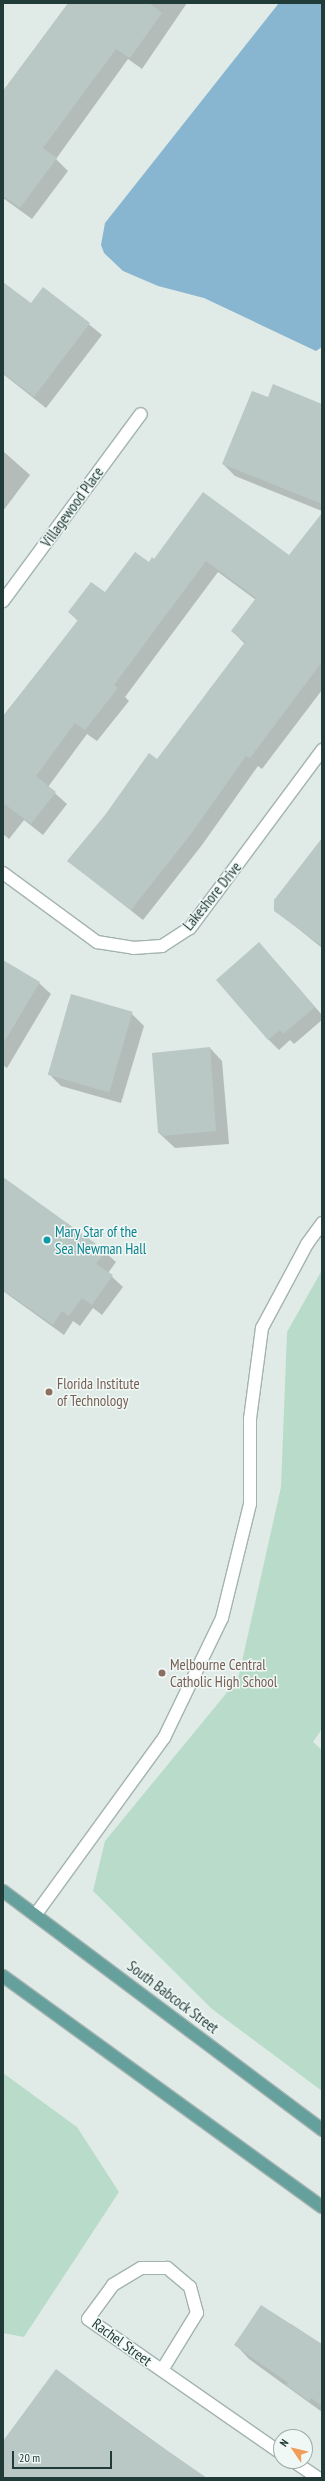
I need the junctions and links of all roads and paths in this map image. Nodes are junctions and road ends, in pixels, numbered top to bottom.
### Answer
1 (141, 414) dead end
2 (3, 601) edge
3 (322, 750) edge
4 (3, 873) edge
5 (322, 1222) edge
6 (3, 1891) edge
7 (36, 1914) junction
8 (3, 1976) edge
9 (322, 2130) edge
10 (322, 2207) edge
11 (162, 2370) junction
12 (273, 2447) edge
13 (305, 2469) edge
14 (318, 2478) edge

1 - 2 street, Villagewood Place
3 - 4 street, Lakeshore Drive
5 - 7 street
6 - 7 main road, South Babcock Street
7 - 9 main road, South Babcock Street
8 - 10 main road
11 - 11 street, Rachel Street
11 - 12 street, Rachel Street
13 - 14 street

